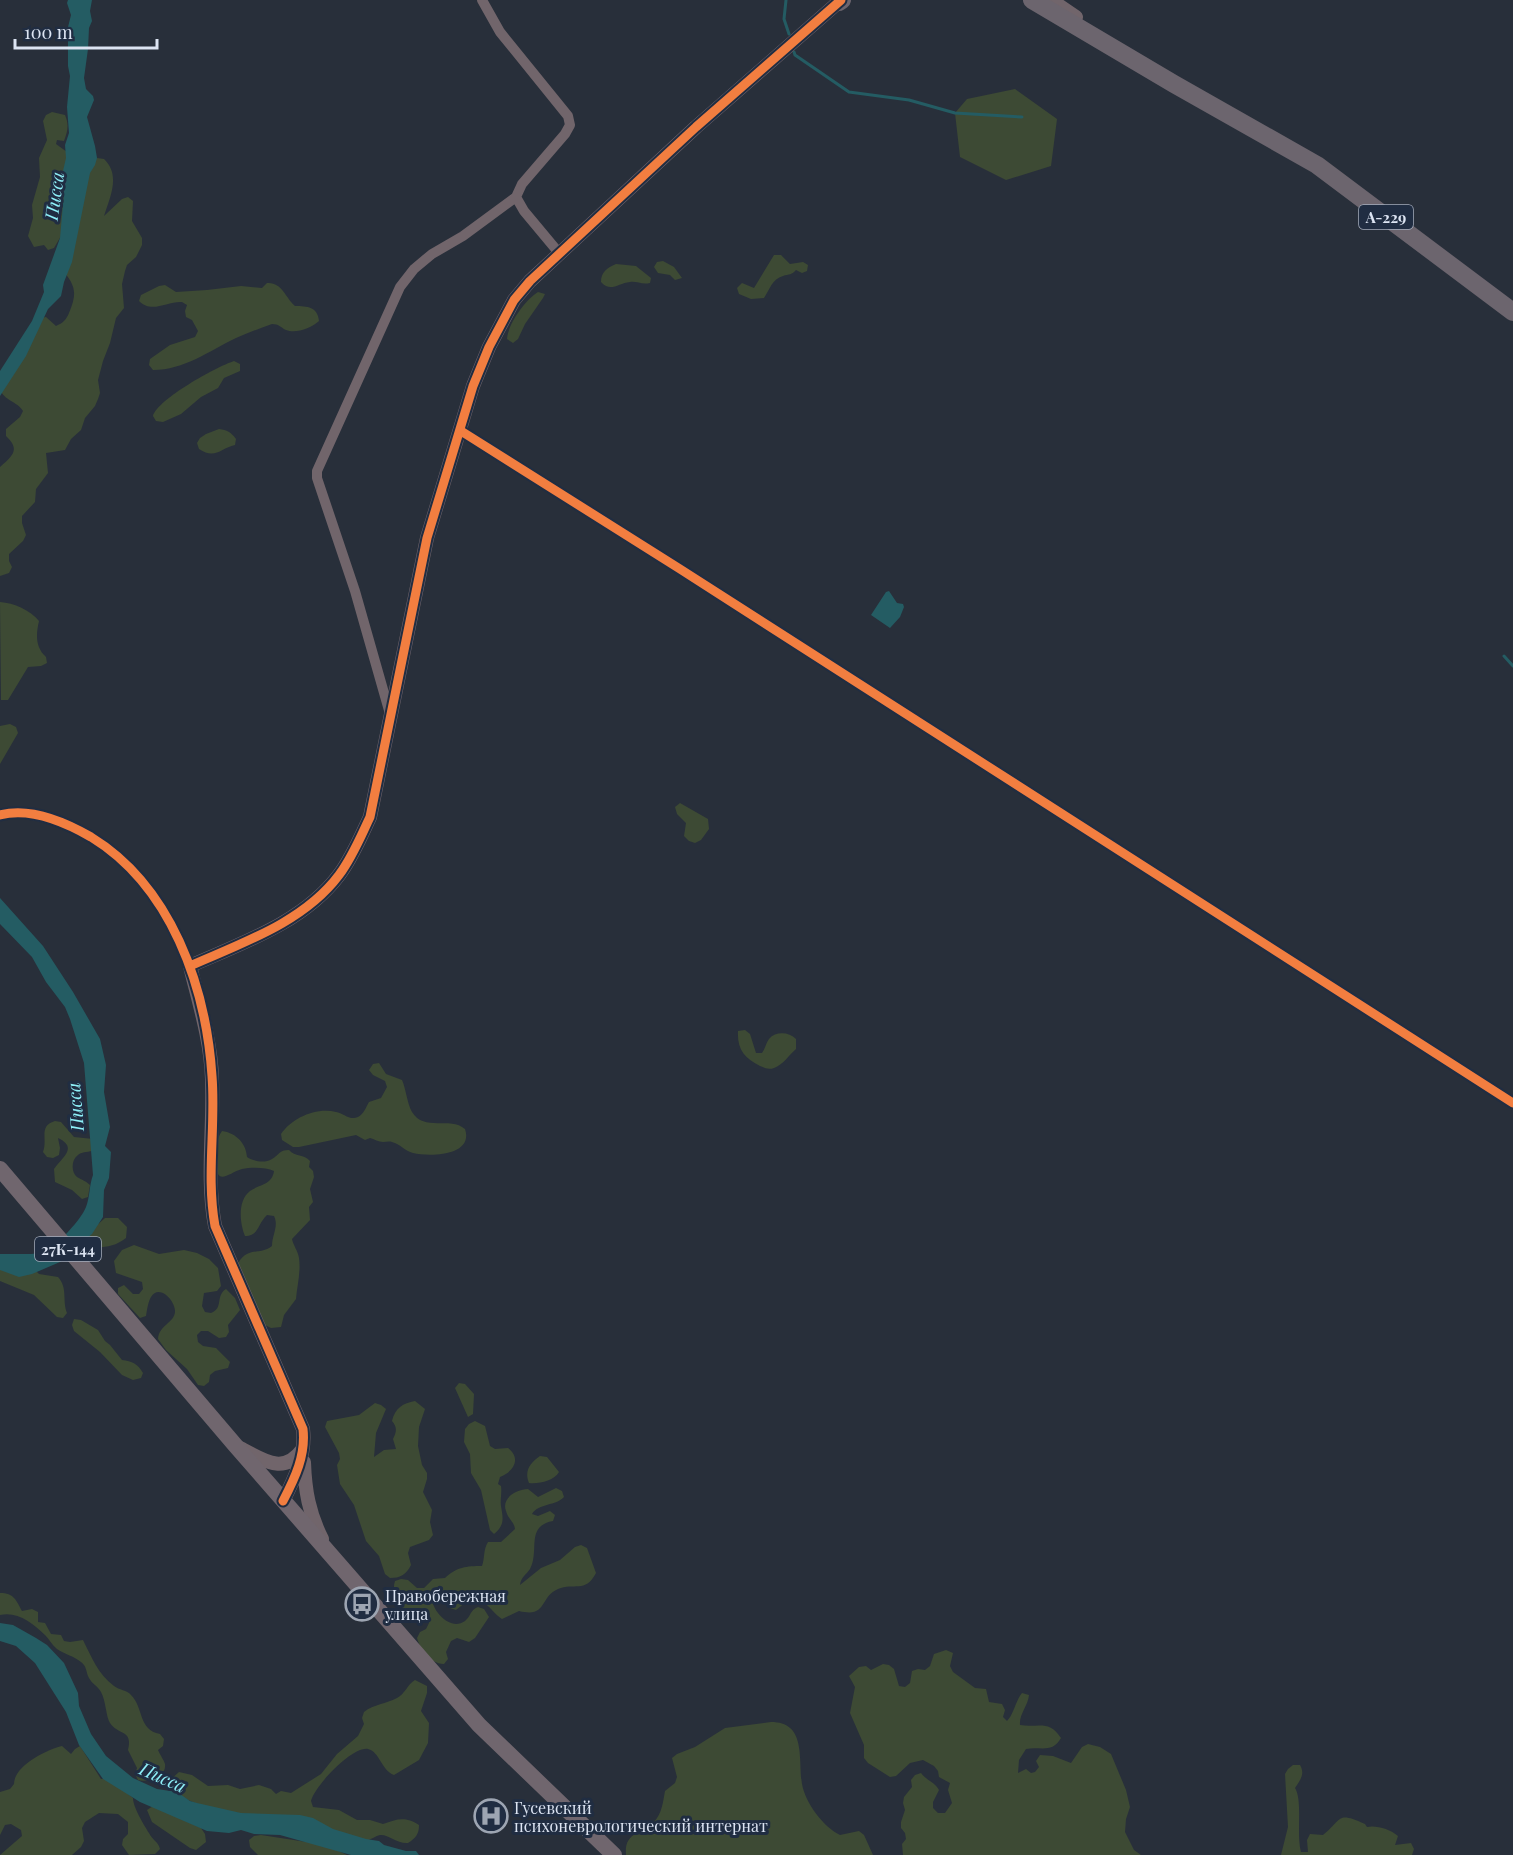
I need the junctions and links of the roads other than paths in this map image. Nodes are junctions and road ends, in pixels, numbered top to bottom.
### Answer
1 (482, 0) edge
2 (1020, 0) edge
3 (1032, 0) edge
4 (1049, 0) edge
5 (841, 1) edge
6 (1099, 36) junction
7 (516, 197) junction
8 (559, 253) junction
9 (1513, 312) edge
10 (461, 431) junction
11 (390, 714) junction
12 (0, 816) edge
13 (190, 966) junction
14 (1513, 1103) edge
15 (0, 1168) edge
16 (235, 1445) junction
17 (303, 1448) junction
18 (284, 1501) junction
19 (331, 1556) junction
20 (614, 1855) edge

1 - 7 street
2 - 6 highway
3 - 6 highway, А-229
4 - 6 highway, А-229
5 - 8 street
6 - 9 highway, А-229
7 - 8 street
7 - 11 street
8 - 10 street
10 - 11 street
10 - 14 street
11 - 13 street
12 - 13 street
13 - 17 street
15 - 16 main road, 27К-144
16 - 17 street
16 - 18 main road, 27К-144
17 - 18 street
17 - 19 street
18 - 19 main road, 27К-144
19 - 20 main road, 27К-144

